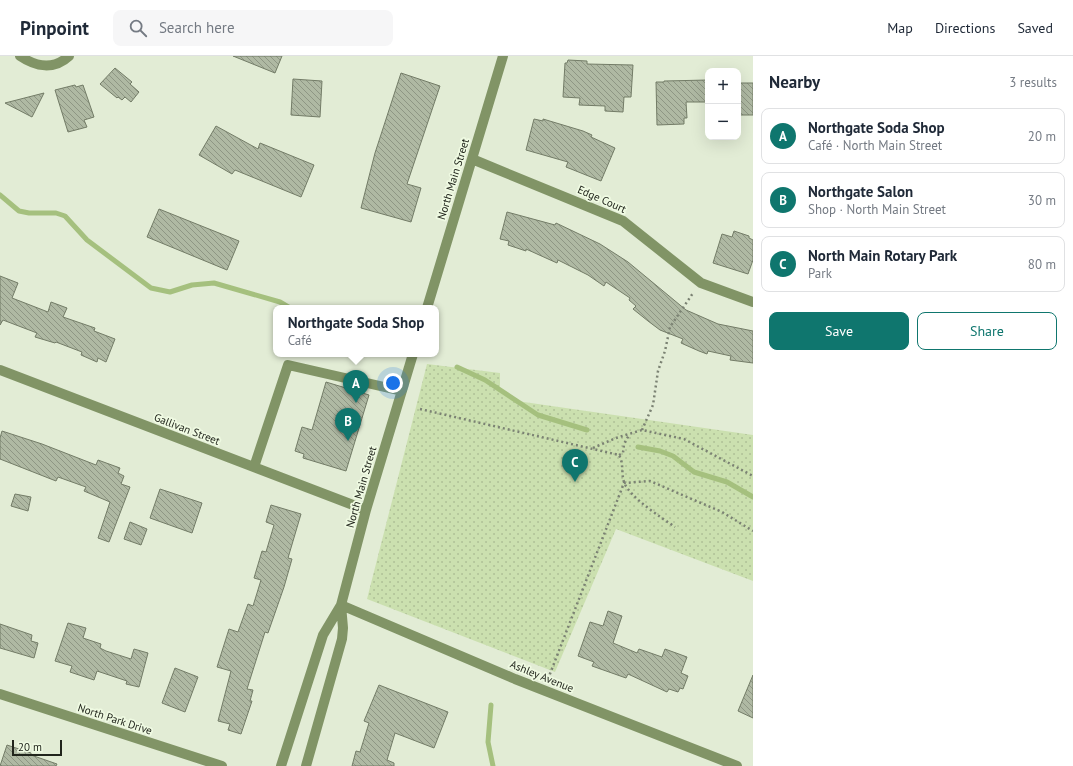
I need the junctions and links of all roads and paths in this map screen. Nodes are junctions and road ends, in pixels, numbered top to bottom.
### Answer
1 (20, 56) edge
2 (69, 56) edge
3 (503, 56) edge
4 (472, 159) junction
5 (700, 283) junction
6 (753, 302) edge
7 (428, 305) edge
8 (412, 357) edge
9 (0, 370) edge
10 (402, 391) junction
11 (420, 409) dead end
12 (642, 430) junction
13 (629, 435) junction
14 (593, 448) junction
15 (619, 455) junction
16 (254, 467) junction
17 (753, 476) edge
18 (624, 483) junction
19 (366, 510) junction
20 (675, 527) dead end
21 (753, 531) edge
22 (341, 605) junction
23 (544, 690) junction
24 (0, 694) edge
25 (222, 766) edge
26 (282, 766) edge
27 (306, 766) edge
28 (737, 766) edge

1 - 2 street
3 - 4 street, North Main Street
4 - 5 street, Edge Court
4 - 7 street, North Main Street
5 - 6 street, Edge Court
5 - 12 path
8 - 10 street, North Main Street
9 - 16 street, Gallivan Street
10 - 16 street
10 - 19 street, North Main Street
11 - 14 path
12 - 13 path
12 - 17 path
13 - 14 path
13 - 15 path
14 - 15 path
15 - 18 path
16 - 19 street, Gallivan Street
18 - 20 path
18 - 21 path
18 - 23 path
19 - 22 street, North Main Street
22 - 23 street, Ashley Avenue
22 - 26 street, North Main Street
22 - 27 street, North Main Street
23 - 28 street, Ashley Avenue
24 - 25 street, North Park Drive

